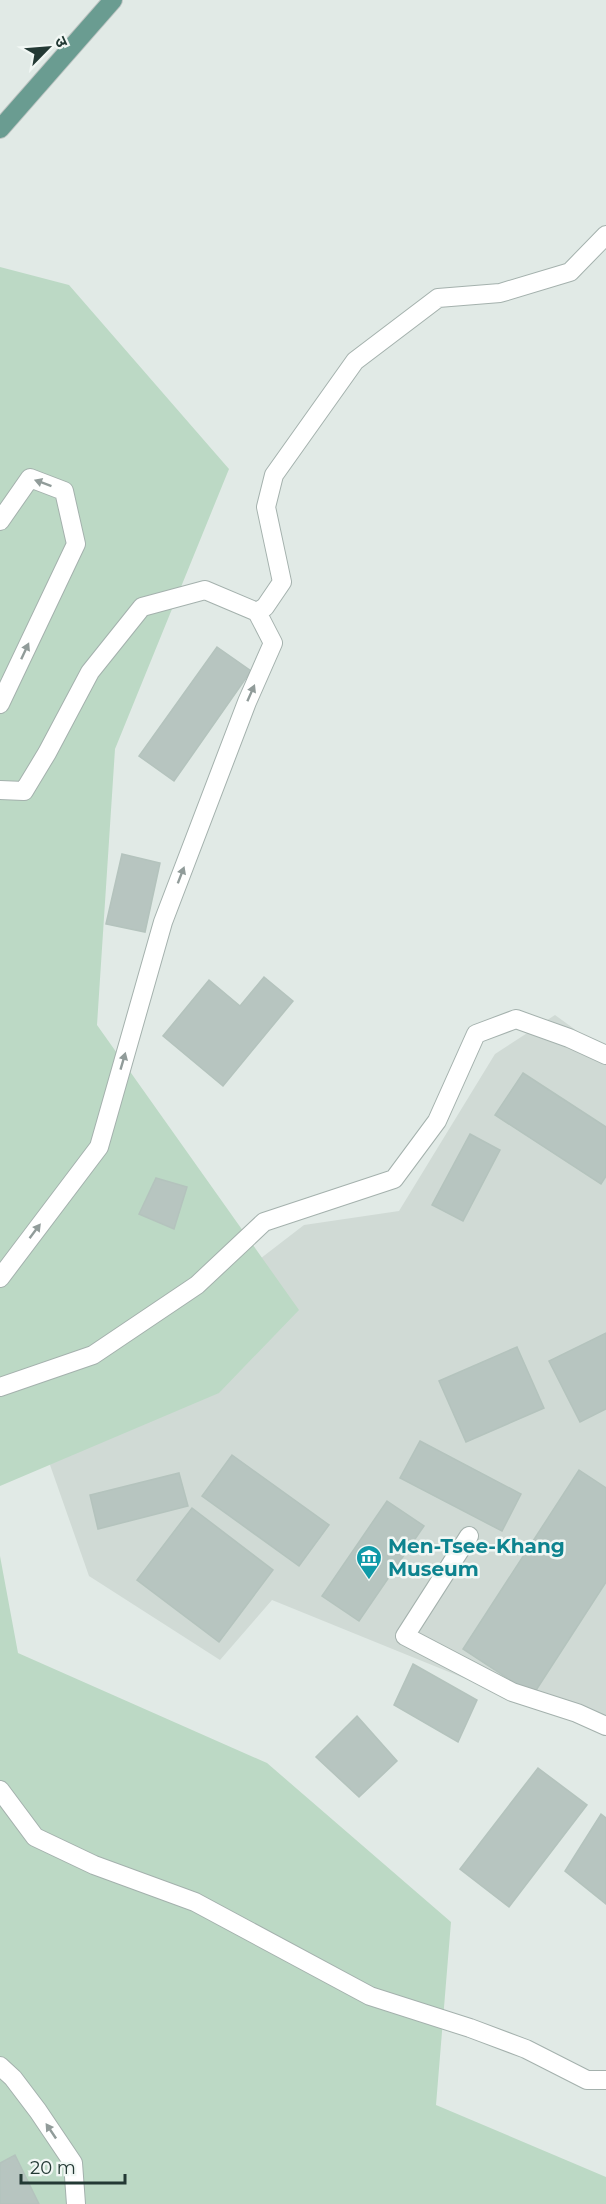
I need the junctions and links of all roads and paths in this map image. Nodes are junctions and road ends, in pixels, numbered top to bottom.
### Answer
1 (113, 0) edge
2 (0, 129) edge
3 (606, 235) edge
4 (0, 521) edge
5 (257, 612) junction
6 (0, 704) edge
7 (0, 790) edge
8 (606, 1056) edge
9 (0, 1278) edge
10 (0, 1387) edge
11 (469, 1536) dead end
12 (606, 1726) edge
13 (0, 1790) edge
14 (0, 2066) edge
15 (606, 2080) edge
16 (76, 2204) edge

1 - 2 main road
3 - 5 street
6 -> 4 street
5 - 7 street
9 -> 5 street
8 - 10 street
11 - 12 street
13 - 15 street
16 -> 14 street

